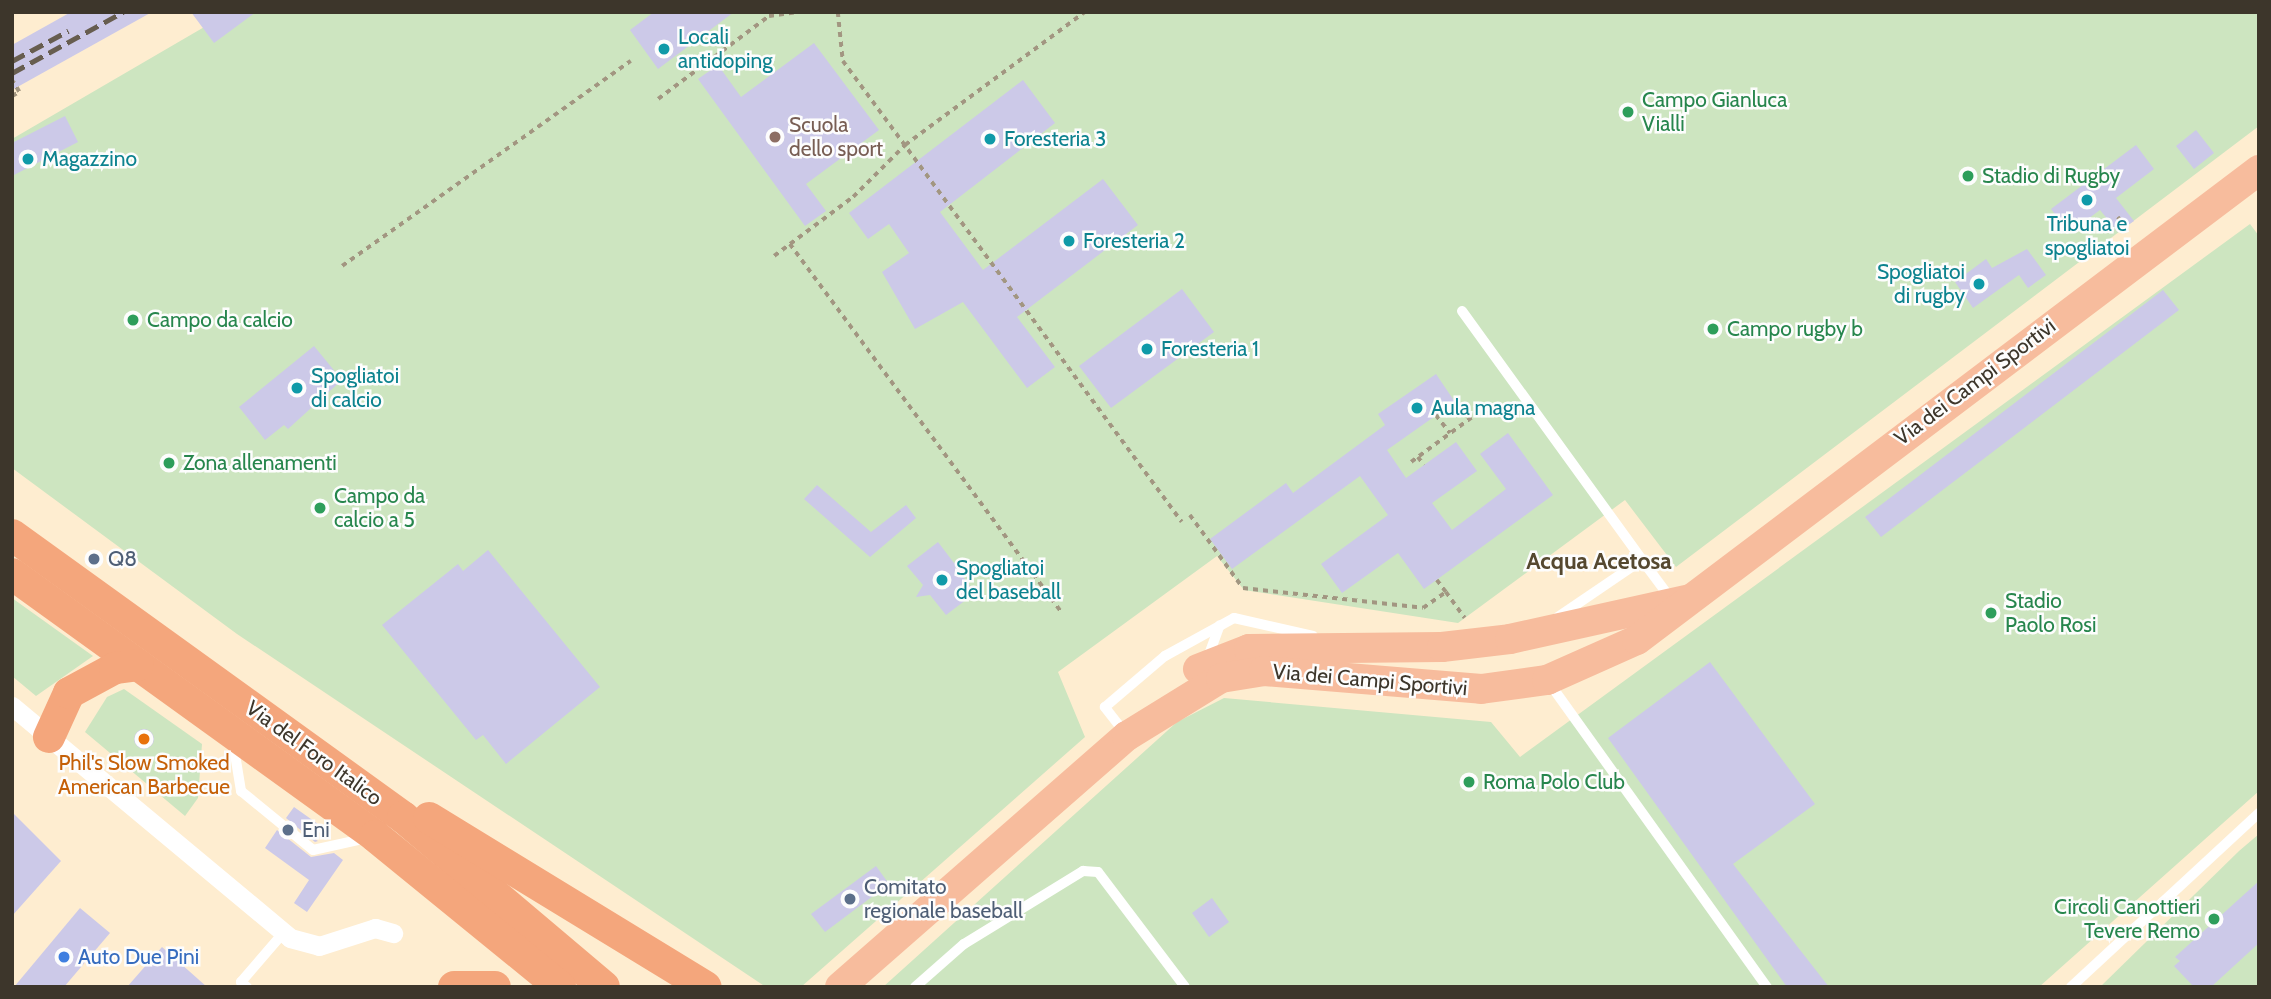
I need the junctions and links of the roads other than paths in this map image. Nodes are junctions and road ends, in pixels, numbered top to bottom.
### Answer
1 (2259, 170) edge
2 (1462, 311) dead end
3 (12, 535) edge
4 (1642, 560) junction
5 (12, 574) edge
6 (1680, 599) junction
7 (1220, 625) junction
8 (1532, 635) junction
9 (1361, 649) junction
10 (1203, 651) junction
11 (138, 665) junction
12 (1548, 680) junction
13 (1518, 685) junction
14 (1195, 693) junction
15 (12, 706) edge
16 (231, 731) junction
17 (1127, 736) junction
18 (49, 737) junction
19 (334, 766) junction
20 (2259, 813) edge
21 (375, 836) junction
22 (284, 932) junction
23 (393, 933) dead end
24 (242, 985) edge
25 (454, 987) edge
26 (495, 987) edge
27 (560, 987) edge
28 (604, 987) edge
29 (706, 987) edge
30 (840, 987) edge
31 (915, 987) edge
32 (1185, 987) edge
33 (1767, 987) edge
34 (2071, 987) edge

1 - 6 main road, Via dei Campi Sportivi
2 - 4 lane
3 - 19 highway, Via del Foro Italico
4 - 6 lane
4 - 8 lane
5 - 11 highway, Via del Foro Italico
6 - 8 main road, Via dei Campi Sportivi
6 - 12 main road, Via dei Campi Sportivi
7 - 9 lane
7 - 10 lane
7 - 10 lane
8 - 9 main road, Via dei Campi Sportivi
8 - 13 main road
9 - 10 main road, Via dei Campi Sportivi
10 - 14 lane
10 - 17 main road, Via dei Campi Sportivi
11 - 16 highway, Via del Foro Italico
11 - 18 highway
12 - 13 main road, Via dei Campi Sportivi
12 - 33 lane
13 - 14 main road, Via dei Campi Sportivi
14 - 17 main road, Via dei Campi Sportivi
15 - 18 street
16 - 21 highway, Via del Foro Italico
16 - 21 lane
17 - 30 main road, Via dei Campi Sportivi
18 - 22 street
19 - 28 highway, Via del Foro Italico
19 - 29 highway
20 - 34 lane
21 - 27 highway, Via del Foro Italico
22 - 23 street
22 - 24 lane
25 - 26 highway
31 - 32 lane

